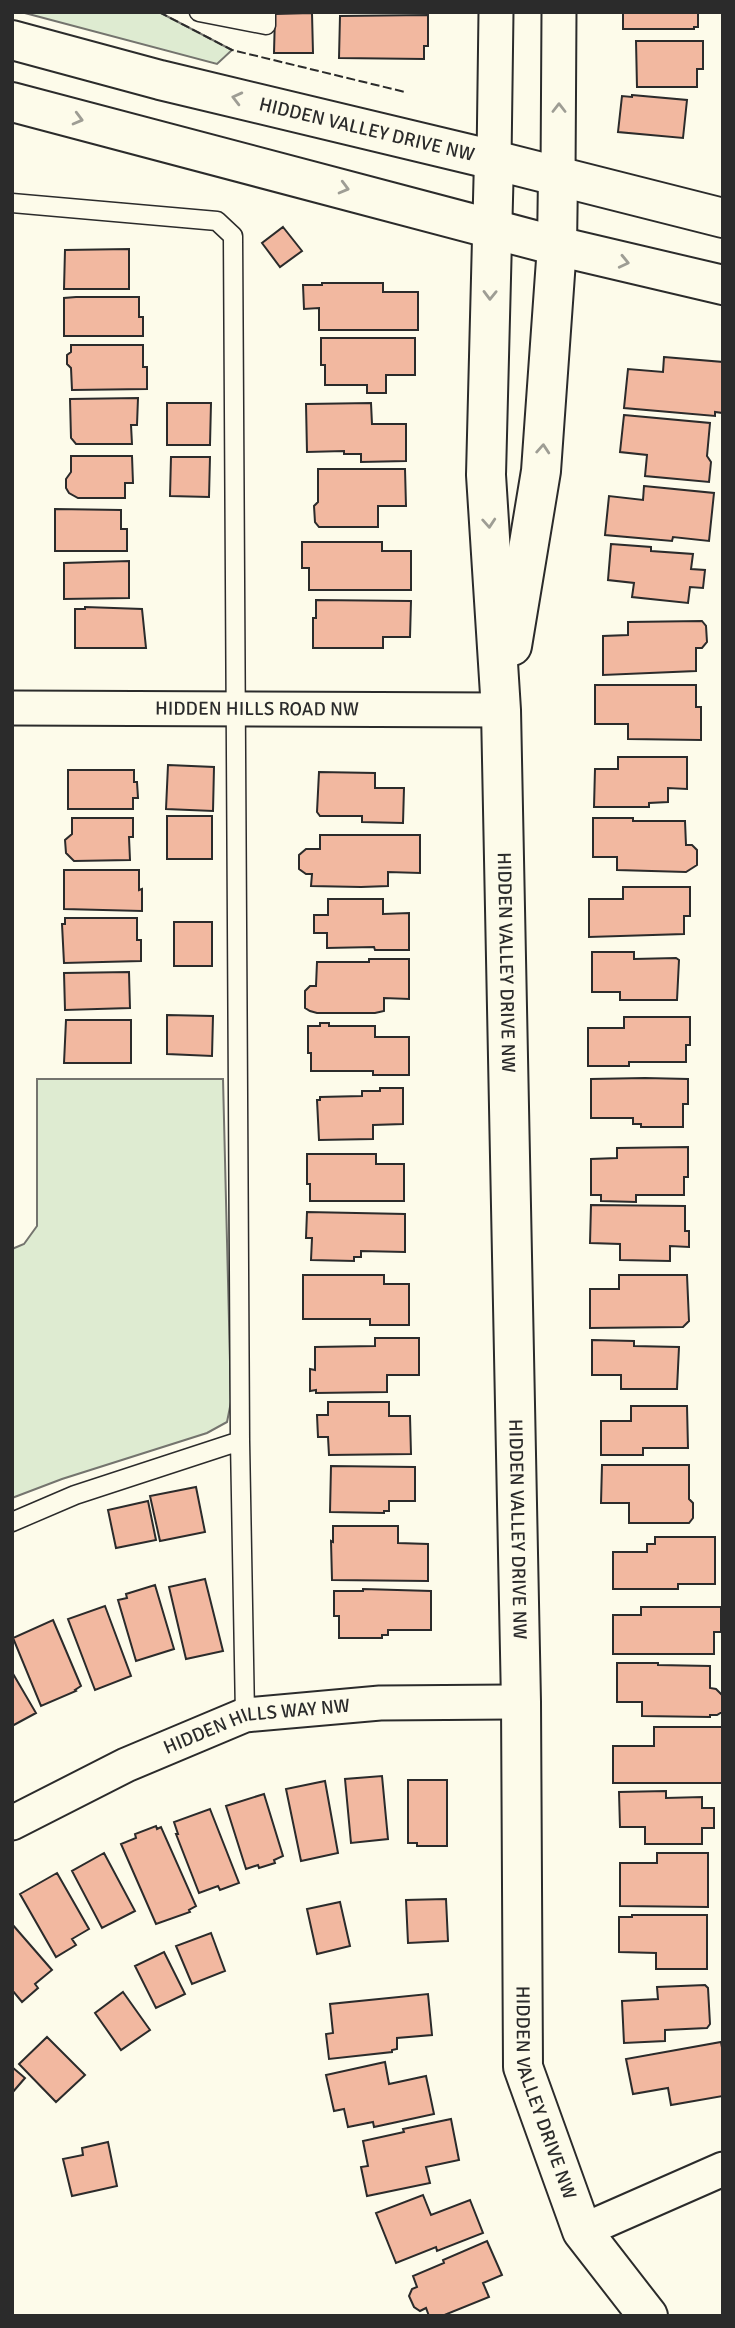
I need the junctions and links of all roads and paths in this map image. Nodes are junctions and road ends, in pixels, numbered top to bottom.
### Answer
1 (199, 12) edge
2 (266, 12) edge
3 (496, 12) edge
4 (559, 12) edge
5 (12, 40) edge
6 (12, 102) edge
7 (494, 160) junction
8 (558, 177) junction
9 (12, 203) edge
10 (723, 218) edge
11 (491, 227) junction
12 (557, 246) junction
13 (723, 285) edge
14 (12, 708) edge
15 (235, 709) junction
16 (501, 710) junction
17 (240, 1441) junction
18 (12, 1522) edge
19 (521, 1702) junction
20 (245, 1715) junction
21 (12, 1823) edge
22 (723, 2169) edge
23 (582, 2231) junction
24 (648, 2316) edge

1 - 2 lane
3 - 7 street
8 -> 4 street
7 -> 5 street, HIDDEN VALLEY DRIVE NW
6 -> 11 street
7 - 8 street, HIDDEN VALLEY DRIVE NW
7 - 11 street, HIDDEN VALLEY DRIVE NW
8 - 10 street, HIDDEN VALLEY DRIVE NW
8 - 12 street, HIDDEN VALLEY DRIVE NW
9 - 15 lane
11 - 12 street
11 -> 16 street, HIDDEN VALLEY DRIVE NW
12 -> 13 street
16 -> 12 street, HIDDEN VALLEY DRIVE NW
14 - 15 street, HIDDEN HILLS ROAD NW
15 - 16 street, HIDDEN HILLS ROAD NW
15 - 17 lane
16 - 19 street, HIDDEN VALLEY DRIVE NW
17 - 18 lane
17 - 20 lane
19 - 20 street, HIDDEN HILLS WAY NW
19 - 23 street, HIDDEN VALLEY DRIVE NW
20 - 21 street, HIDDEN HILLS WAY NW
22 - 23 street
23 - 24 street, HIDDEN VALLEY DRIVE NW

